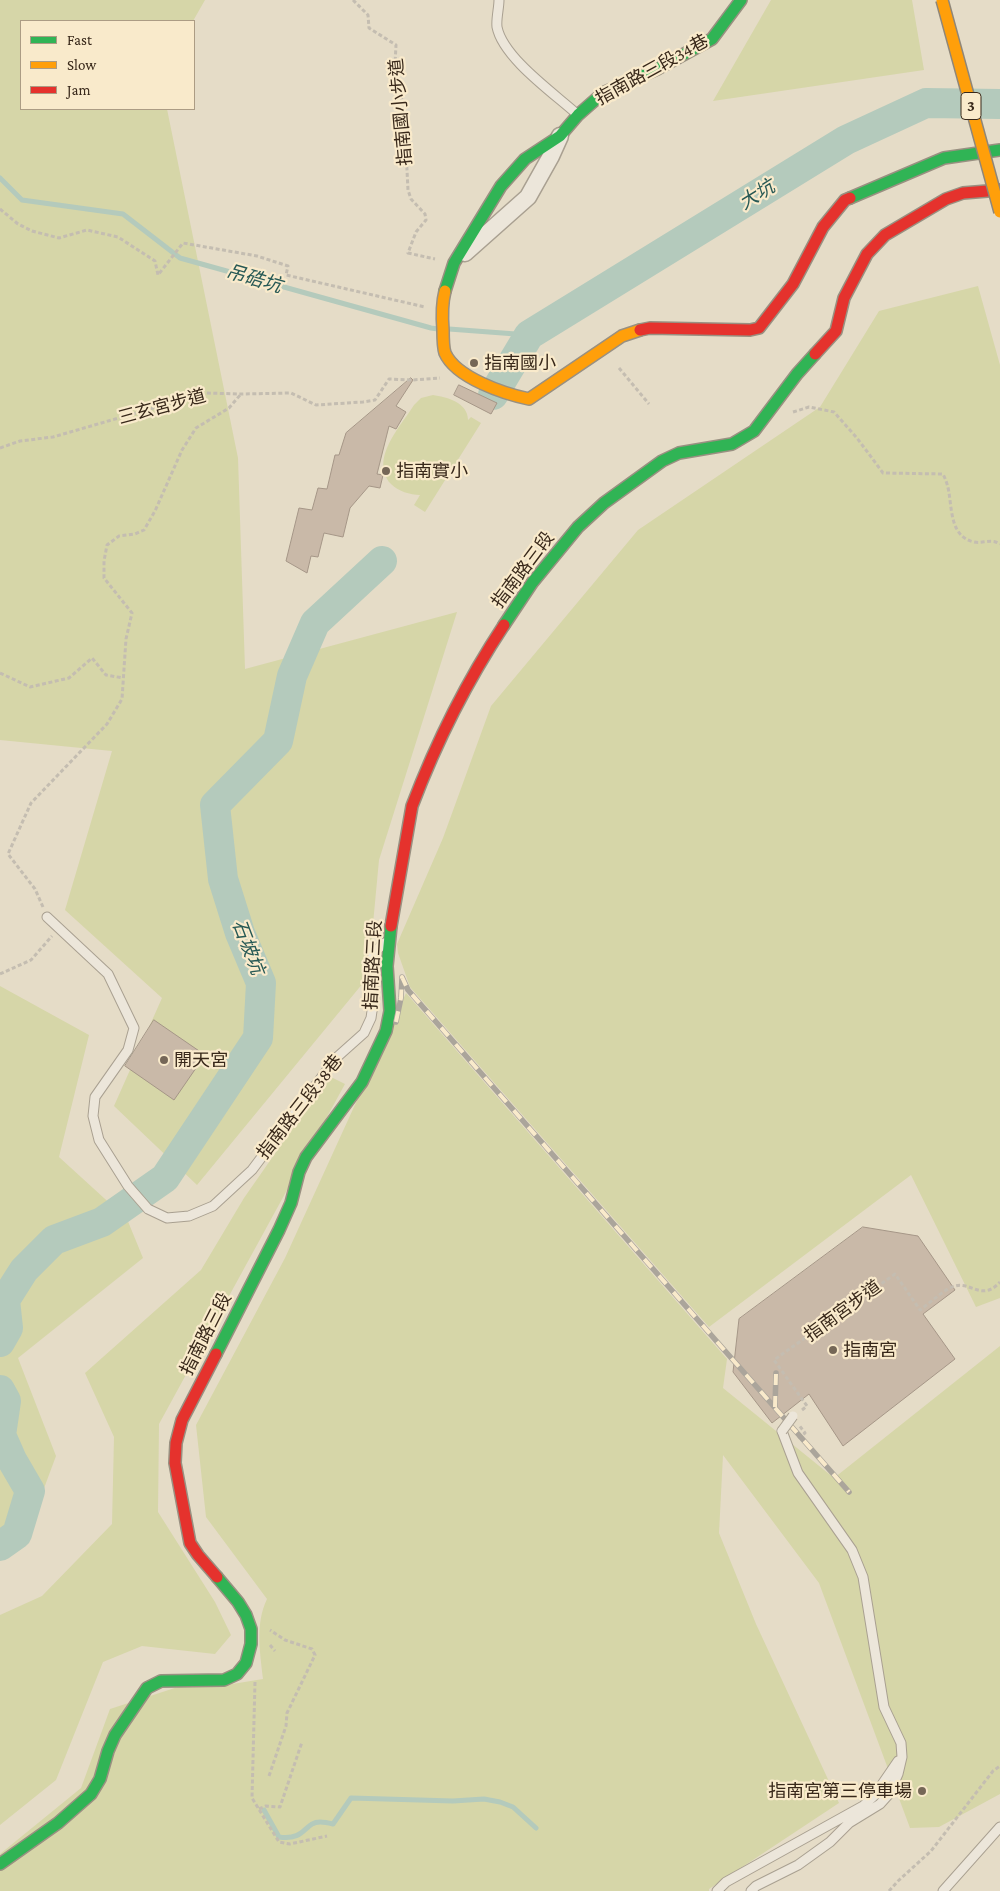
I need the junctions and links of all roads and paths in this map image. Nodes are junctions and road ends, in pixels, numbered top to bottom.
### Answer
1 (353, 0) edge
2 (499, 0) edge
3 (741, 0) edge
4 (942, 0) edge
5 (578, 115) junction
6 (560, 136) junction
7 (1000, 150) edge
8 (1000, 190) edge
9 (0, 209) edge
10 (1000, 212) edge
11 (419, 256) dead end
12 (454, 263) junction
13 (443, 317) junction
14 (619, 368) dead end
15 (461, 371) junction
16 (241, 394) junction
17 (649, 404) dead end
18 (788, 414) dead end
19 (0, 448) edge
20 (1000, 544) edge
21 (0, 673) edge
22 (123, 678) junction
23 (47, 918) joint
24 (59, 928) junction
25 (389, 938) junction
26 (0, 974) edge
27 (1000, 1282) edge
28 (793, 1416) junction
29 (788, 1446) junction
30 (250, 1630) junction
31 (249, 1657) junction
32 (302, 1742) dead end
33 (902, 1757) junction
34 (1000, 1766) edge
35 (269, 1776) dead end
36 (259, 1809) junction
37 (1000, 1827) edge
38 (327, 1836) dead end
39 (0, 1864) edge
40 (718, 1891) edge
41 (751, 1891) edge
42 (889, 1891) edge
43 (943, 1891) edge

1 - 11 path, 指南國小步道
2 - 5 lane
3 - 5 main road, 指南路三段34巷
4 - 10 main road, 3, bridge
5 - 6 main road, 指南路三段34巷
6 - 12 street, 指南路三段34巷
6 - 12 main road, 指南路三段34巷
7 - 15 main road
8 - 25 main road, 指南路三段
9 - 13 path
12 - 13 main road, 指南路三段34巷
13 - 15 main road, 指南路三段34巷
14 - 17 path
15 - 16 path, 三玄宮步道
16 - 19 path, 三玄宮步道
16 - 22 path
18 - 20 path
21 - 22 path
22 - 23 path
23 - 24 lane
24 - 25 lane, 指南路三段38巷
24 - 26 path
25 - 30 main road, 指南路三段
27 - 28 path, 指南宮步道
28 - 29 lane, bridge
28 - 29 path
29 - 33 lane
30 - 31 main road, 指南路三段
30 - 35 path
31 - 36 path
31 - 39 main road
32 - 36 path
33 - 40 lane
33 - 41 lane
34 - 42 path
36 - 38 path
37 - 43 lane

